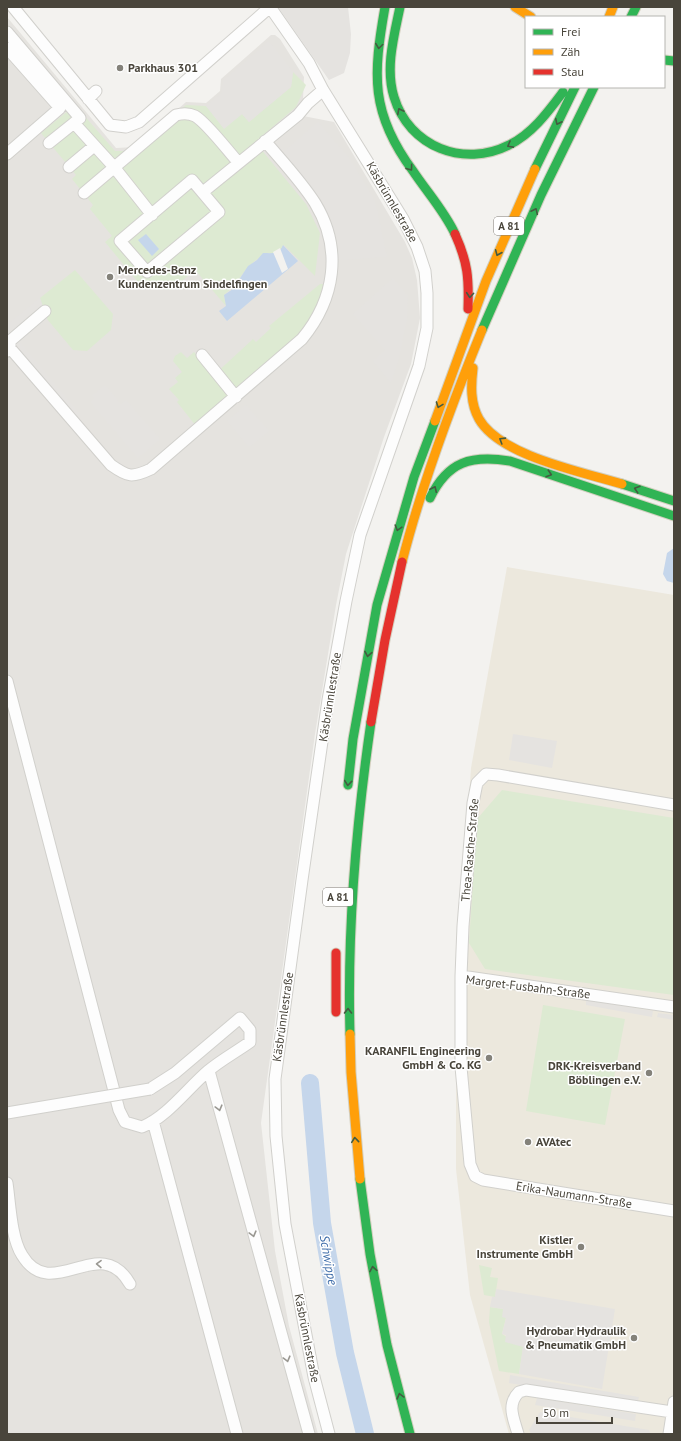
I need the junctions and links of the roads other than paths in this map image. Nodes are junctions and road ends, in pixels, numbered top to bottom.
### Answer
1 (14, 7) edge
2 (270, 7) edge
3 (385, 7) edge
4 (400, 7) edge
5 (515, 7) edge
6 (636, 7) edge
7 (529, 16) edge
8 (632, 16) edge
9 (7, 32) edge
10 (7, 48) edge
11 (565, 88) edge
12 (575, 88) edge
13 (593, 88) edge
14 (323, 90) junction
15 (74, 123) junction
16 (265, 141) junction
17 (49, 143) dead end
18 (94, 146) junction
19 (7, 154) edge
20 (238, 162) junction
21 (69, 167) dead end
22 (114, 167) junction
23 (203, 192) junction
24 (84, 193) dead end
25 (152, 215) junction
26 (45, 311) dead end
27 (478, 342) junction
28 (9, 350) edge
29 (202, 355) dead end
30 (453, 368) junction
31 (236, 397) junction
32 (674, 501) edge
33 (674, 516) edge
34 (392, 605) junction
35 (7, 681) edge
36 (346, 798) dead end
37 (674, 805) edge
38 (336, 942) dead end
39 (461, 976) junction
40 (674, 1007) edge
41 (336, 1025) dead end
42 (209, 1071) junction
43 (7, 1113) edge
44 (153, 1121) junction
45 (475, 1176) joint
46 (7, 1183) edge
47 (674, 1211) edge
48 (130, 1284) dead end
49 (673, 1407) edge
50 (238, 1434) edge
51 (309, 1434) edge
52 (329, 1434) edge
53 (410, 1434) edge
54 (518, 1434) edge
55 (669, 1434) edge

1 - 2 street
2 - 14 street, Käsbrünnlestraße
3 -> 30 main road
11 -> 4 main road
5 - 7 main road
6 - 8 main road
9 - 15 street
10 - 19 street
12 -> 30 main road, A 81
27 -> 13 main road, A 81
14 - 16 street
14 - 52 street, Käsbrünnlestraße
15 - 17 street
15 - 18 street
16 - 20 street
16 - 31 street
18 - 21 street
18 - 22 street
20 - 22 street
20 - 23 street
22 - 24 street
22 - 25 street
23 - 25 street
23 - 25 street
26 - 28 street
32 -> 27 main road
27 - 34 main road, A 81
28 - 31 street
29 - 31 street
30 -> 36 main road, A 81
34 -> 33 main road
53 -> 34 main road, A 81
35 - 44 street
37 - 39 street, Thea-Rasche-Straße
38 - 41 main road
39 - 40 street, Margret-Fusbahn-Straße
39 - 45 street, Margret-Fusbahn-Straße
42 - 43 street, bridge
42 - 44 street
42 -> 51 street
44 - 50 street
45 - 47 street, Erika-Naumann-Straße
48 -> 46 street
49 - 54 street
49 - 55 street

